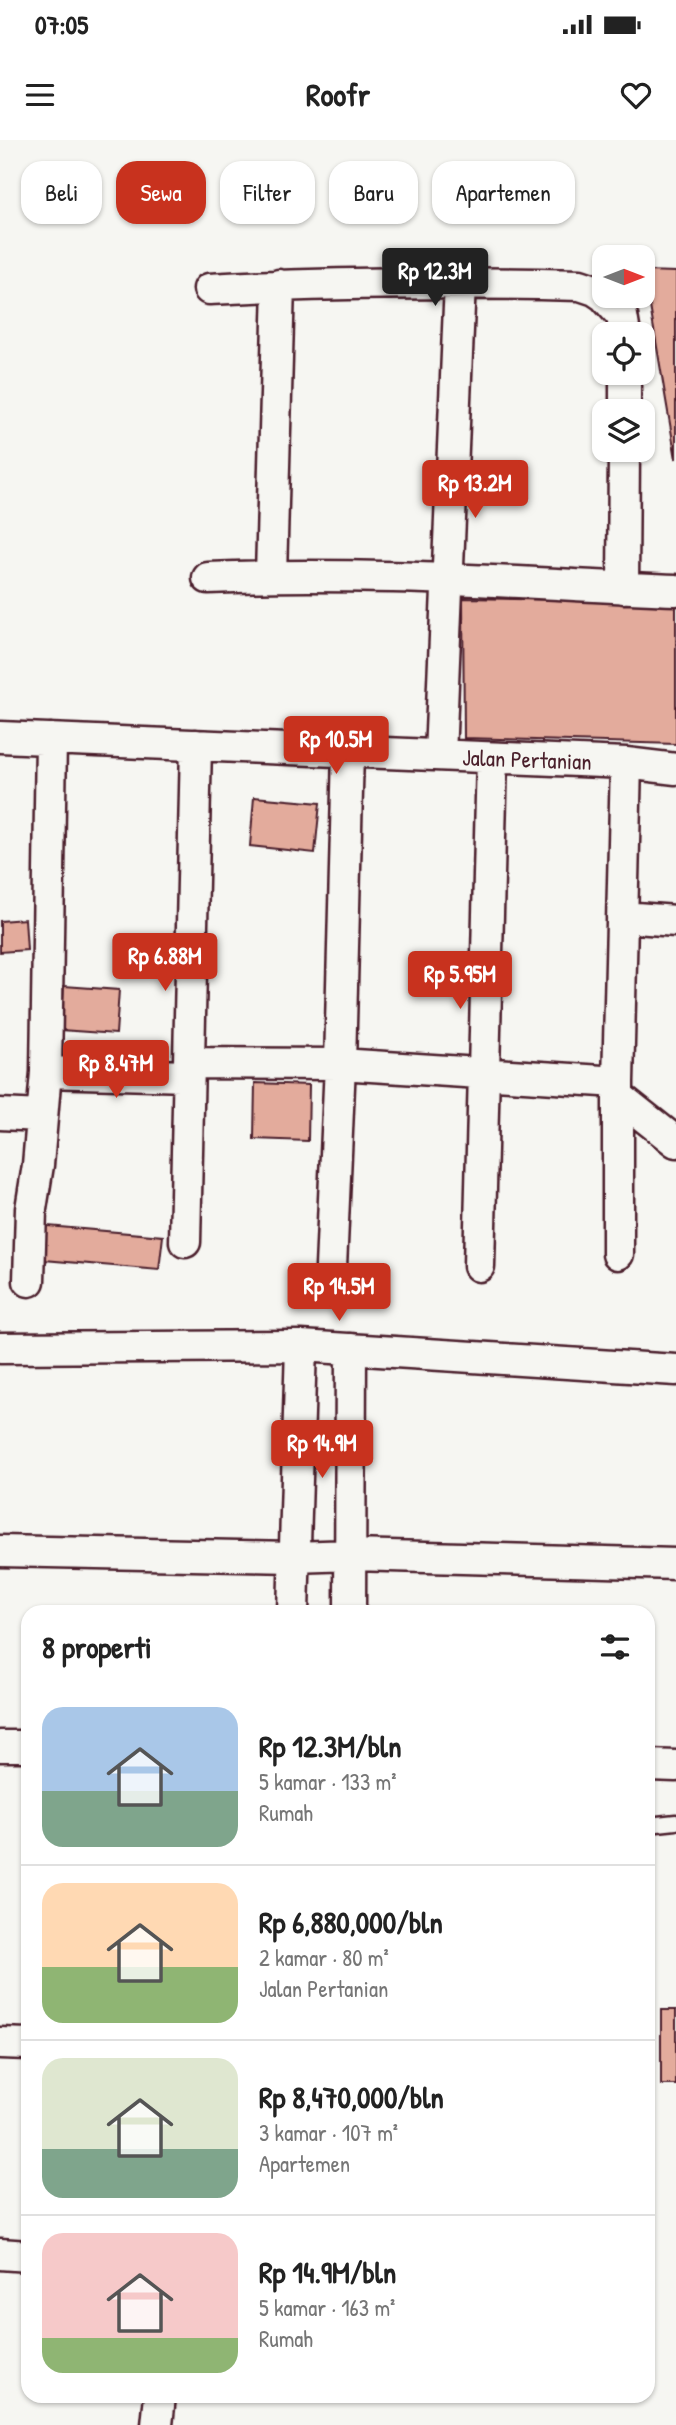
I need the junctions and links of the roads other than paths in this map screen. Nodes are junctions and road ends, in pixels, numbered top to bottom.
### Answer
1 (460, 282) junction
2 (279, 285) junction
3 (209, 289) dead end
4 (592, 289) edge
5 (624, 462) edge
6 (271, 575) junction
7 (208, 578) dead end
8 (447, 579) junction
9 (623, 588) junction
10 (676, 590) edge
11 (0, 737) edge
12 (51, 739) junction
13 (196, 745) junction
14 (348, 751) junction
15 (440, 755) junction
16 (492, 758) junction
17 (626, 763) junction
18 (676, 768) edge
19 (622, 917) junction
20 (676, 920) edge
21 (340, 1064) junction
22 (189, 1070) junction
23 (46, 1072) junction
24 (484, 1075) junction
25 (618, 1089) junction
26 (0, 1114) edge
27 (41, 1116) junction
28 (676, 1142) edge
29 (185, 1242) dead end
30 (618, 1254) dead end
31 (479, 1266) dead end
32 (331, 1267) dead end
33 (29, 1281) dead end
34 (300, 1346) junction
35 (0, 1348) edge
36 (351, 1349) junction
37 (676, 1370) edge
38 (0, 1551) edge
39 (352, 1556) junction
40 (294, 1557) junction
41 (676, 1564) edge
42 (293, 1605) edge
43 (350, 1605) edge
44 (0, 1746) edge
45 (21, 1746) edge
46 (655, 1765) edge
47 (676, 1766) edge
48 (676, 1822) edge
49 (655, 1824) edge
50 (0, 2043) edge
51 (21, 2044) edge
52 (0, 2253) edge
53 (21, 2255) edge
54 (0, 2272) edge
55 (21, 2272) edge
56 (159, 2403) edge
57 (157, 2425) edge

1 - 2 street
1 - 4 street
1 - 8 street
2 - 3 street
2 - 6 street
5 - 9 street
6 - 7 street
6 - 8 street
8 - 9 street
8 - 15 street
9 - 10 street
11 - 12 street, Jalan Pertanian
12 - 13 street, Jalan Pertanian
12 - 23 street
13 - 14 street, Jalan Pertanian
13 - 22 street
14 - 15 street, Jalan Pertanian
14 - 21 street
15 - 16 street, Jalan Pertanian
16 - 17 street, Jalan Pertanian
16 - 24 street
17 - 18 street, Jalan Pertanian
17 - 19 street
19 - 20 street
19 - 25 street
21 - 22 street
21 - 24 street
21 - 32 street
22 - 23 street
22 - 29 street
23 - 27 street
24 - 25 street
24 - 31 street
25 - 28 street
25 - 30 street
26 - 27 street
27 - 33 street
34 - 35 street
34 - 36 street
34 - 40 street
36 - 37 street
36 - 39 street
38 - 40 street
39 - 40 street
39 - 41 street
39 - 43 street
40 - 42 street
44 - 45 street
46 - 47 street
48 - 49 lane
50 - 51 street
52 - 53 street
54 - 55 street
56 - 57 street

